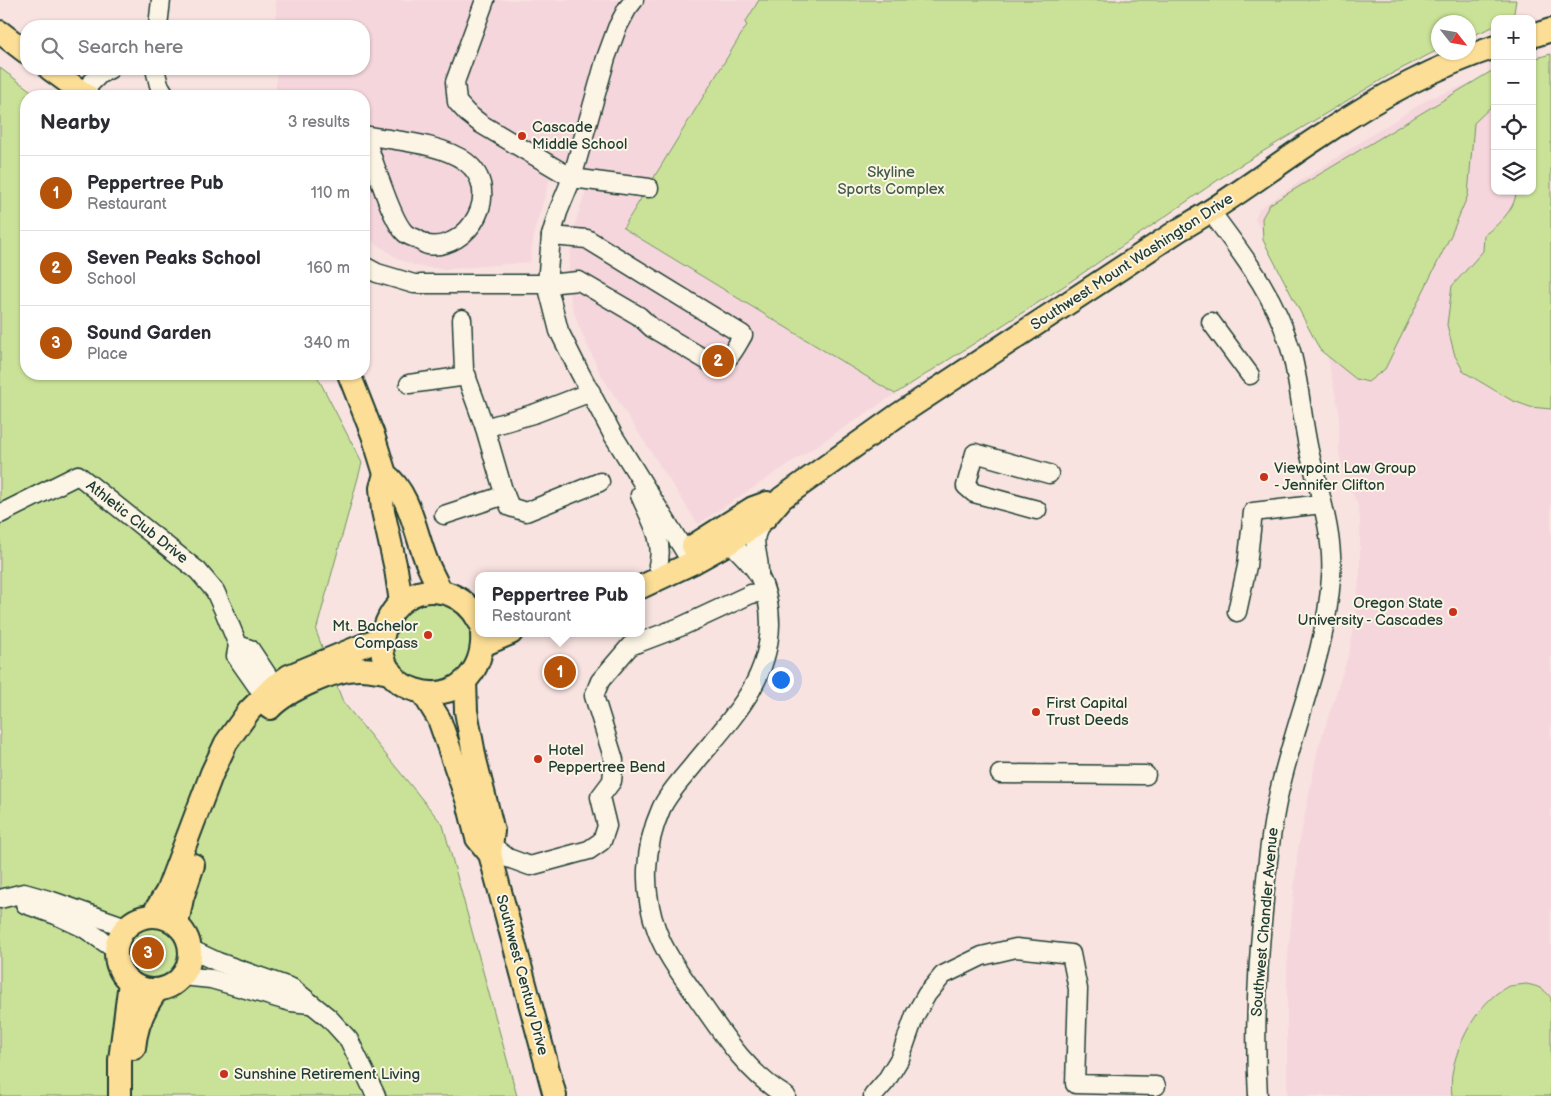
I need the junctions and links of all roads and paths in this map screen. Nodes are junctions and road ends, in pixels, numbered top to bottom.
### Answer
1 (162, 0) edge
2 (486, 0) edge
3 (625, 3) edge
4 (159, 20) edge
5 (1551, 30) edge
6 (0, 32) edge
7 (1536, 35) edge
8 (20, 47) edge
9 (1491, 48) edge
10 (58, 75) edge
11 (99, 75) edge
12 (156, 75) edge
13 (79, 90) edge
14 (87, 90) edge
15 (162, 90) edge
16 (370, 136) edge
17 (370, 151) edge
18 (572, 178) junction
19 (649, 188) dead end
20 (1211, 212) junction
21 (551, 236) junction
22 (370, 269) edge
23 (547, 284) junction
24 (462, 319) dead end
25 (1211, 322) dead end
26 (1250, 375) dead end
27 (467, 376) junction
28 (350, 380) edge
29 (409, 384) dead end
30 (590, 392) junction
31 (485, 428) junction
32 (613, 434) junction
33 (385, 474) junction
34 (1049, 474) dead end
35 (600, 482) dead end
36 (505, 495) junction
37 (782, 498) junction
38 (1322, 504) junction
39 (1038, 510) dead end
40 (0, 514) edge
41 (444, 515) dead end
42 (764, 519) junction
43 (730, 542) junction
44 (688, 557) junction
45 (658, 565) junction
46 (640, 572) edge
47 (759, 574) junction
48 (645, 584) edge
49 (441, 592) junction
50 (766, 592) junction
51 (401, 602) junction
52 (1237, 612) dead end
53 (475, 618) edge
54 (480, 637) edge
55 (381, 638) junction
56 (392, 673) junction
57 (465, 681) junction
58 (271, 689) junction
59 (423, 693) junction
60 (1000, 774) dead end
61 (1146, 775) dead end
62 (490, 850) junction
63 (2, 899) edge
64 (152, 916) junction
65 (177, 924) junction
66 (126, 927) junction
67 (190, 949) junction
68 (116, 950) junction
69 (182, 976) junction
70 (130, 982) junction
71 (157, 990) junction
72 (310, 1004) junction
73 (1156, 1086) dead end
74 (120, 1096) edge
75 (133, 1096) edge
76 (376, 1096) edge
77 (555, 1096) edge
78 (786, 1096) edge
79 (873, 1096) edge
80 (1258, 1096) edge

1 - 4 street
2 - 18 street
3 - 18 street
5 - 7 main road
6 - 8 main road
9 - 20 main road, Southwest Mount Washington Drive
10 - 13 main road
11 - 14 street
12 - 15 street
16 - 17 street
18 - 19 street
18 - 21 street
20 - 37 main road, Southwest Mount Washington Drive
20 - 38 street, Southwest Chandler Avenue
21 - 23 street
21 - 23 street
22 - 23 street
23 - 30 street
24 - 27 street
25 - 26 street
27 - 29 street
27 - 31 street
28 - 33 main road
30 - 31 street
30 - 32 street
31 - 36 street
32 - 44 street
32 - 45 street
33 - 49 main road
33 - 51 main road
34 - 39 street
35 - 36 street
36 - 41 street
37 - 42 main road, Southwest Mount Washington Drive
37 - 44 main road, Southwest Mount Washington Drive
38 - 52 street
38 - 80 street, Southwest Chandler Avenue
40 - 58 street, Athletic Club Drive
42 - 43 main road, Southwest Mount Washington Drive
42 - 47 street
43 - 44 main road, Southwest Mount Washington Drive
43 - 47 street
44 - 45 main road, Southwest Mount Washington Drive
44 - 48 main road, Southwest Mount Washington Drive
45 - 46 main road, Southwest Mount Washington Drive
47 - 50 street
49 - 51 main road
49 - 53 main road
50 - 62 street
50 - 78 street
51 - 55 main road
54 - 57 main road
55 - 56 main road
55 - 58 main road
56 - 59 main road
56 - 65 main road
57 - 59 main road
57 - 62 main road, Southwest Century Drive
58 - 64 main road
59 - 62 main road, Southwest Century Drive
60 - 61 street
62 - 77 main road, Southwest Century Drive
63 - 66 street
63 - 68 street
64 - 65 main road
64 - 66 main road
65 - 67 main road
66 - 68 main road
67 - 69 main road
67 - 72 street
68 - 70 main road
69 - 71 main road
69 - 72 street
70 - 71 main road
70 - 74 main road
71 - 75 main road
72 - 76 street
73 - 79 street

